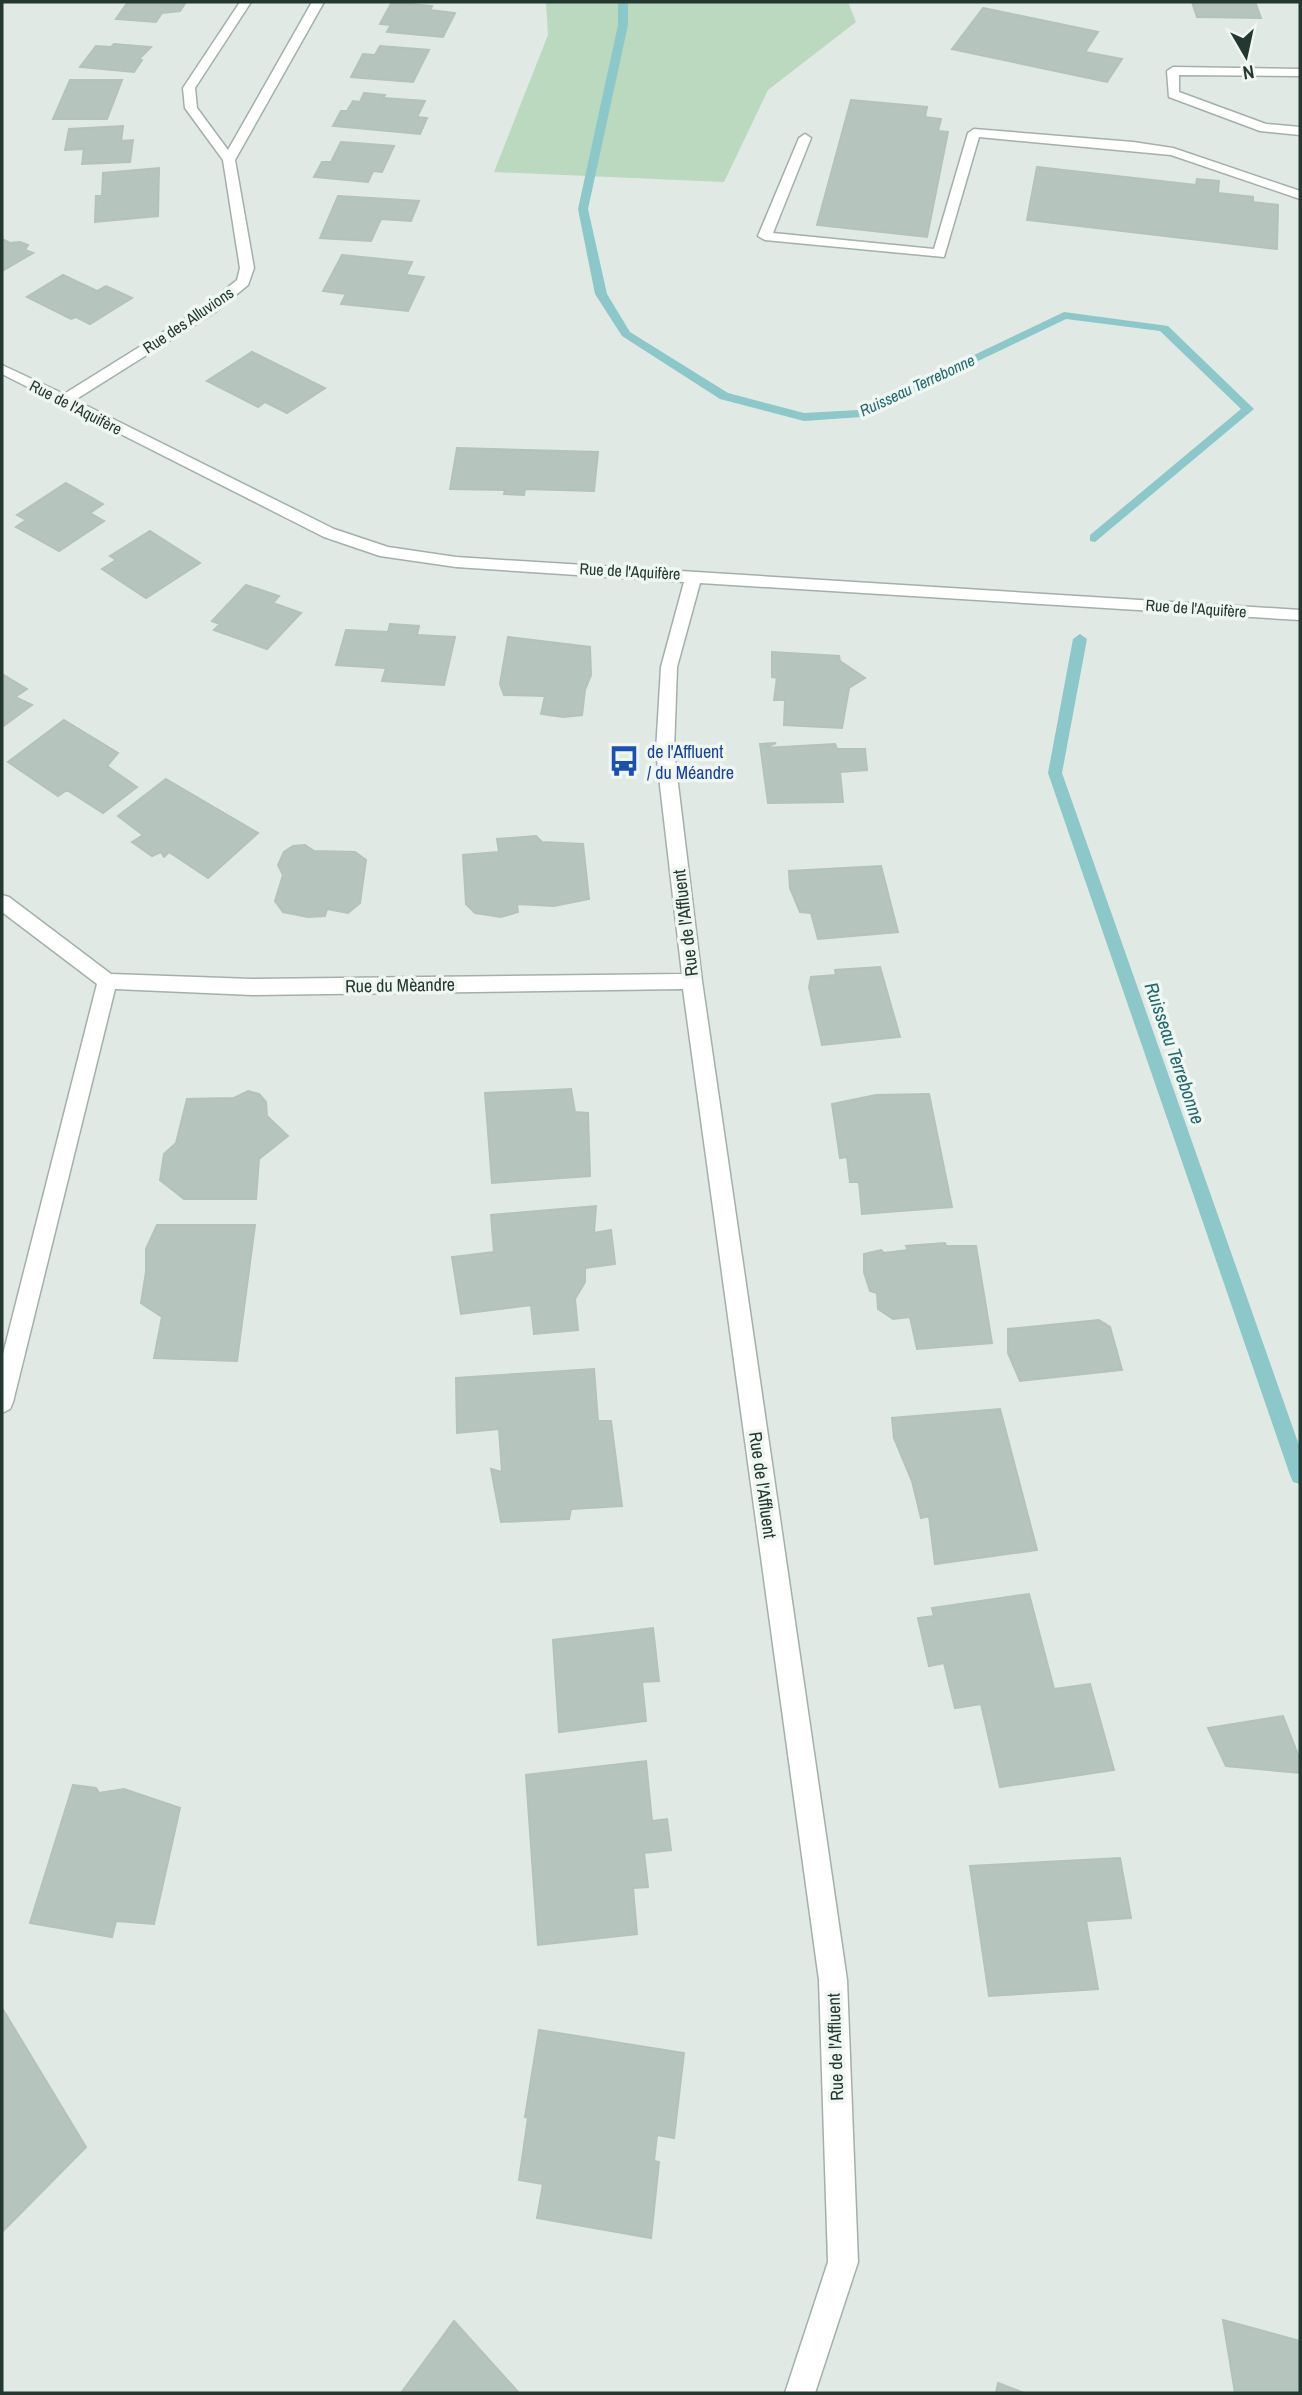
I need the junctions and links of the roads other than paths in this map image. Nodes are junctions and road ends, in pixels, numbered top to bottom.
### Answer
1 (245, 2) edge
2 (317, 2) edge
3 (1300, 72) edge
4 (1300, 131) edge
5 (806, 138) dead end
6 (229, 160) junction
7 (1300, 195) edge
8 (2, 369) edge
9 (63, 401) junction
10 (694, 575) junction
11 (1300, 615) edge
12 (2, 902) edge
13 (107, 981) junction
14 (692, 981) junction
15 (2, 1402) edge
16 (800, 2393) edge

1 - 6 street, Rue des Alluvions
2 - 6 street
3 - 4 street
5 - 7 street
6 - 9 street, Rue des Alluvions
8 - 9 street, Rue de l'Aquifère
9 - 10 street, Rue de l'Aquifère
10 - 11 street, Rue de l'Aquifère
10 - 14 street, Rue de l'Affluent
12 - 13 street
13 - 14 street, Rue du Mèandre
13 - 15 street
14 - 16 street, Rue de l'Affluent

